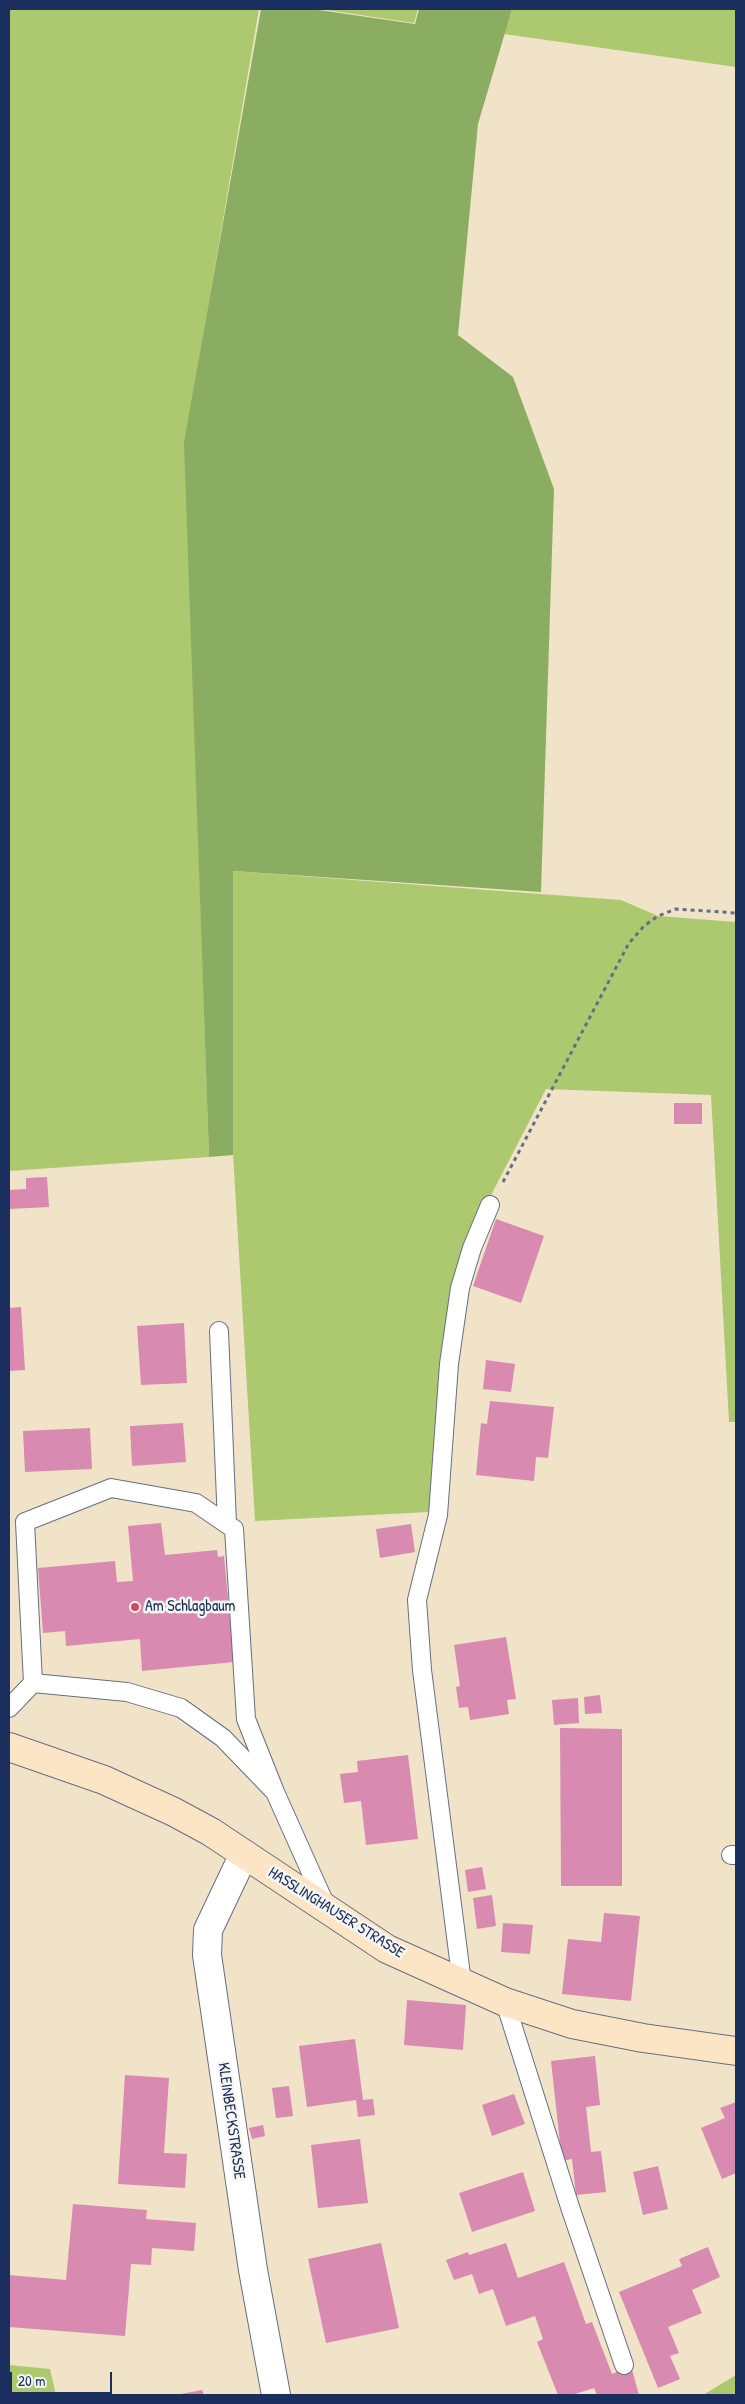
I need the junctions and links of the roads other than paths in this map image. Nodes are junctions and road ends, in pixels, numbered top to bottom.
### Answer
1 (490, 1205) road end
2 (219, 1330) dead end
3 (227, 1524) junction
4 (33, 1683) junction
5 (9, 1708) edge
6 (9, 1747) edge
7 (275, 1792) junction
8 (244, 1854) junction
9 (327, 1910) junction
10 (462, 1983) junction
11 (505, 2002) junction
12 (736, 2051) edge
13 (624, 2365) dead end
14 (276, 2395) edge

1 - 10 lane
2 - 3 lane
3 - 4 lane
3 - 7 lane
4 - 5 lane
4 - 7 lane
6 - 8 main road, HASSLINGHAUSER STRASSE
7 - 9 lane
8 - 9 main road, HASSLINGHAUSER STRASSE
8 - 14 street, KLEINBECKSTRASSE
9 - 10 main road, HASSLINGHAUSER STRASSE
10 - 11 main road, HASSLINGHAUSER STRASSE
11 - 12 main road, HASSLINGHAUSER STRASSE
11 - 13 lane

